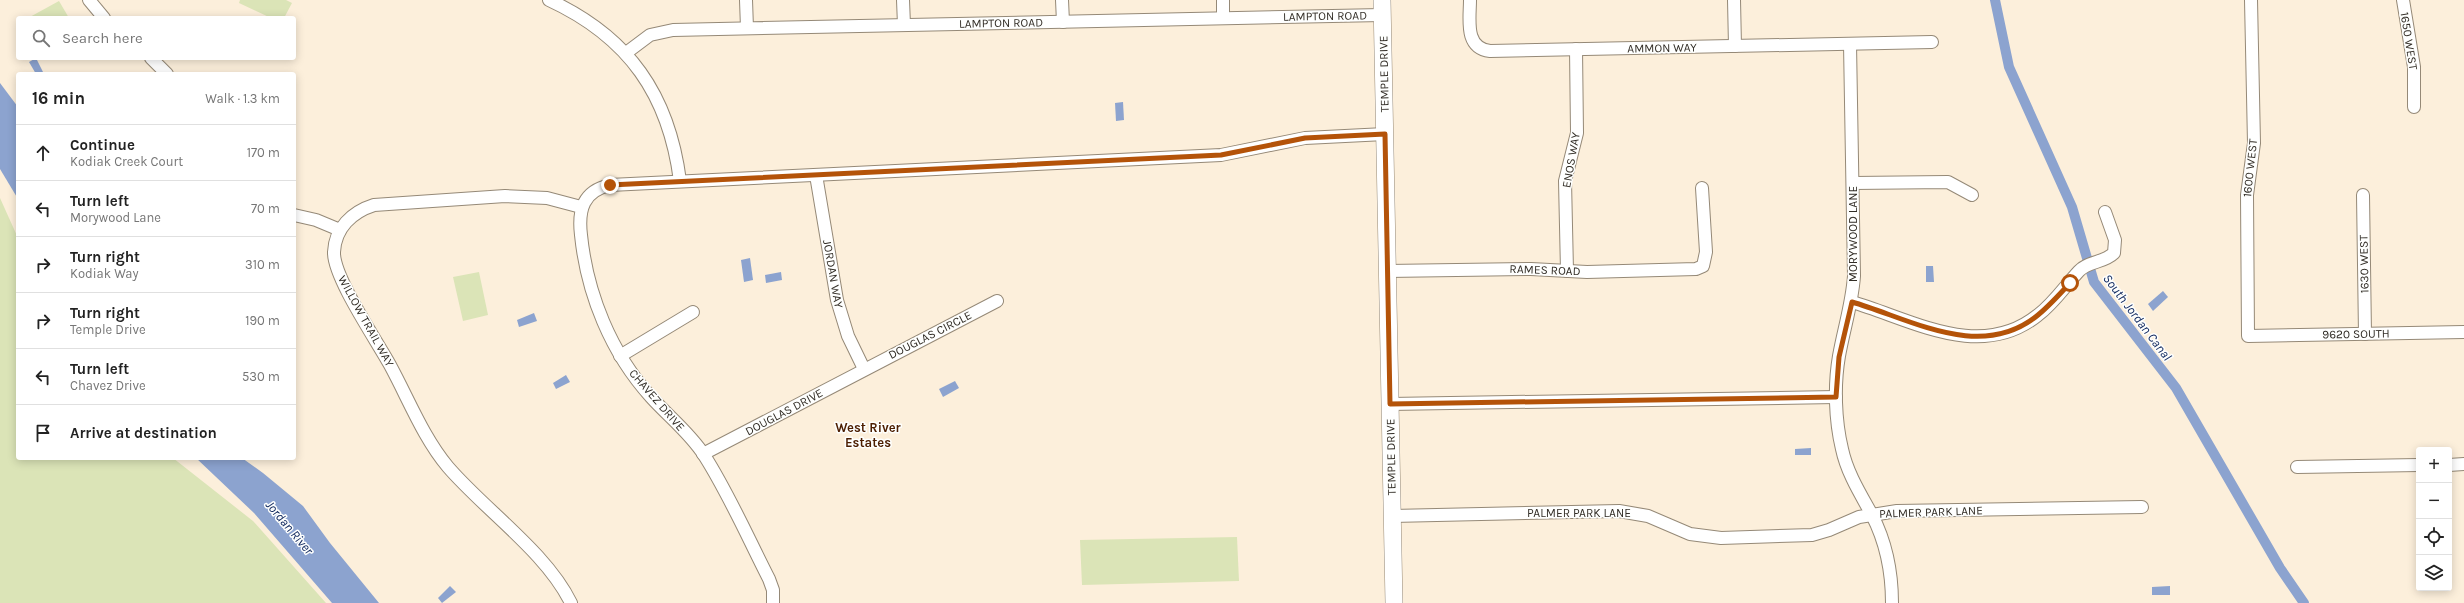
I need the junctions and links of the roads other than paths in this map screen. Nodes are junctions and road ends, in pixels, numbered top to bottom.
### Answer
1 (89, 0) edge
2 (549, 0) edge
3 (746, 0) edge
4 (903, 0) edge
5 (1062, 0) edge
6 (1223, 0) edge
7 (1470, 0) edge
8 (1734, 0) edge
9 (2251, 0) edge
10 (2403, 0) edge
11 (575, 6) edge
12 (1382, 7) edge
13 (102, 16) edge
14 (1224, 18) junction
15 (1063, 22) junction
16 (904, 25) junction
17 (747, 28) junction
18 (1932, 42) dead end
19 (1850, 44) junction
20 (1735, 46) junction
21 (1576, 50) junction
22 (626, 53) junction
23 (153, 60) edge
24 (165, 72) edge
25 (2414, 107) dead end
26 (1385, 134) junction
27 (816, 175) junction
28 (680, 182) junction
29 (1853, 183) junction
30 (1702, 188) dead end
31 (1972, 195) dead end
32 (2363, 195) dead end
33 (581, 207) junction
34 (2105, 212) dead end
35 (296, 215) edge
36 (340, 230) junction
37 (1387, 271) junction
38 (1567, 272) junction
39 (997, 301) dead end
40 (1852, 302) junction
41 (693, 312) dead end
42 (2464, 332) edge
43 (2365, 334) junction
44 (2248, 336) joint
45 (620, 356) junction
46 (864, 370) junction
47 (1836, 397) junction
48 (1390, 404) junction
49 (704, 454) junction
50 (2452, 464) edge
51 (2464, 464) edge
52 (2416, 465) edge
53 (2297, 467) dead end
54 (2142, 506) dead end
55 (1871, 514) junction
56 (1392, 516) junction
57 (572, 603) edge
58 (773, 603) edge
59 (1394, 603) edge
60 (1892, 603) edge

1 - 13 street
2 - 11 street
3 - 17 street
4 - 16 street
5 - 15 street
6 - 14 street
7 - 21 street, AMMON WAY
8 - 20 street
9 - 44 street, 1600 WEST
10 - 25 street, 1650 WEST
11 - 22 street
12 - 14 street, LAMPTON ROAD
12 - 26 street, TEMPLE DRIVE
14 - 15 street, LAMPTON ROAD
15 - 16 street, LAMPTON ROAD
16 - 17 street, LAMPTON ROAD
17 - 22 street, LAMPTON ROAD
18 - 19 street, AMMON WAY
19 - 20 street, AMMON WAY
19 - 29 street, MORYWOOD LANE
20 - 21 street, AMMON WAY
21 - 38 street, ENOS WAY
22 - 28 street
23 - 24 street
26 - 27 street
26 - 37 street, TEMPLE DRIVE
27 - 28 street
27 - 46 street, JORDAN WAY
28 - 33 street
29 - 31 street
29 - 40 street, MORYWOOD LANE
30 - 38 street, RAMES ROAD
32 - 43 street, 1630 WEST
33 - 36 street, WILLOW TRAIL WAY
33 - 45 street, CHAVEZ DRIVE
34 - 40 street
35 - 36 street
36 - 57 street, WILLOW TRAIL WAY
37 - 38 street, RAMES ROAD
37 - 48 street, TEMPLE DRIVE
39 - 46 street, DOUGLAS CIRCLE
40 - 47 street, MORYWOOD LANE
41 - 45 street
42 - 43 street, 9620 SOUTH
43 - 44 street, 9620 SOUTH
45 - 49 street, CHAVEZ DRIVE
46 - 49 street, DOUGLAS DRIVE
47 - 48 street
47 - 55 street, MORYWOOD LANE
48 - 56 street, TEMPLE DRIVE
49 - 58 street, CHAVEZ DRIVE
50 - 51 street
52 - 53 street
54 - 55 street, PALMER PARK LANE
55 - 56 street, PALMER PARK LANE
55 - 60 street, MORYWOOD LANE
56 - 59 street, TEMPLE DRIVE

